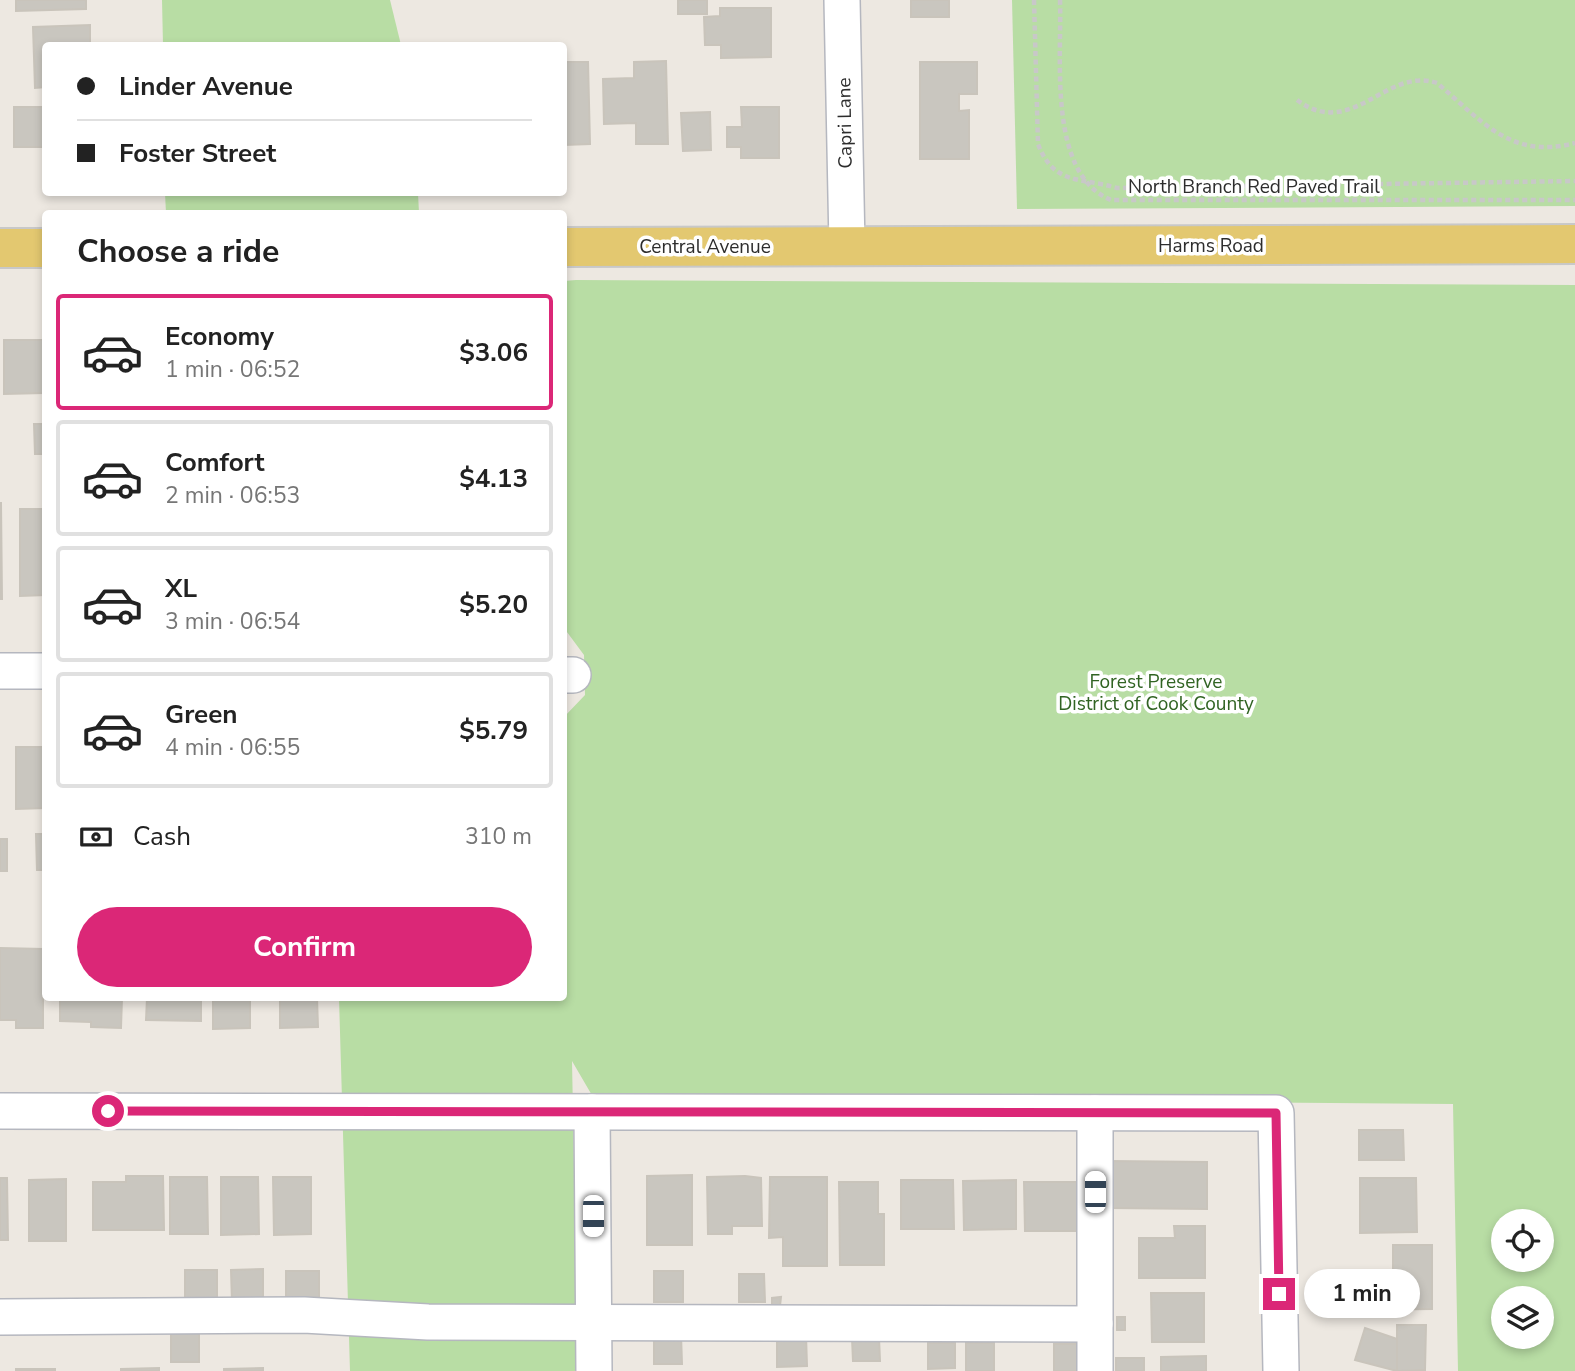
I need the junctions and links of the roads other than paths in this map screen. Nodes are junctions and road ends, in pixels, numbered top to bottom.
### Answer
1 (842, 0) edge
2 (1575, 244) edge
3 (847, 246) junction
4 (567, 247) edge
5 (0, 248) edge
6 (42, 248) edge
7 (0, 671) edge
8 (42, 671) edge
9 (0, 1111) edge
10 (592, 1112) junction
11 (1095, 1113) junction
12 (0, 1317) edge
13 (594, 1321) junction
14 (1095, 1324) junction
15 (594, 1371) edge
16 (1096, 1371) edge
17 (1281, 1371) edge

1 - 3 street, Capri Lane
2 - 3 main road, Harms Road
3 - 4 main road, Central Avenue
5 - 6 main road
7 - 8 street
9 - 10 street
10 - 11 street
10 - 13 street
11 - 14 street
11 - 17 street
12 - 13 street
13 - 14 street
13 - 15 street
14 - 16 street

